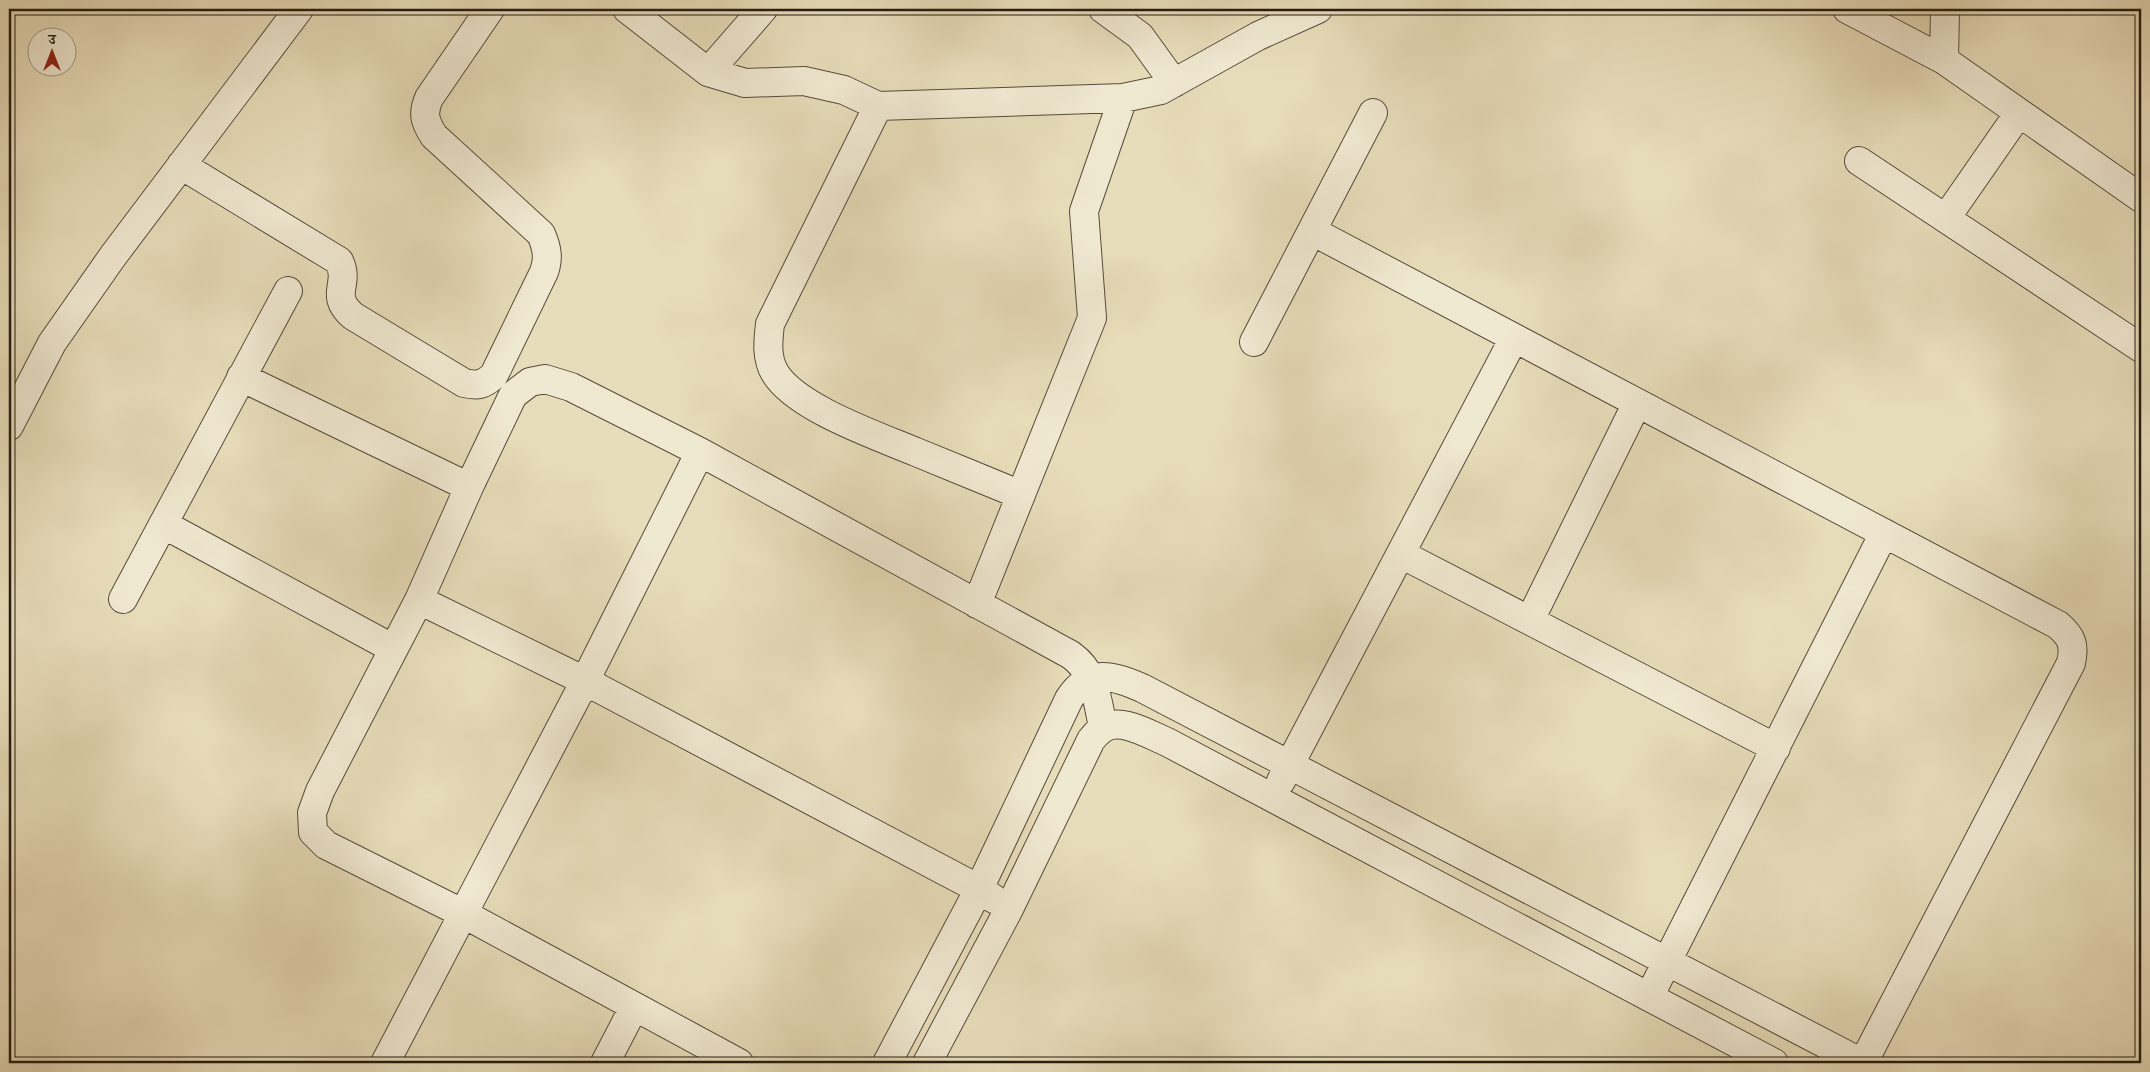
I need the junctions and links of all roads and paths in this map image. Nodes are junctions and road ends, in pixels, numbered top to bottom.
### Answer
1 (299, 9) edge
2 (490, 9) edge
3 (627, 9) edge
4 (763, 9) edge
5 (1103, 9) edge
6 (1318, 9) edge
7 (1847, 9) edge
8 (1945, 9) edge
9 (1944, 60) junction
10 (708, 72) junction
11 (1174, 83) junction
12 (1122, 98) junction
13 (878, 106) junction
14 (2018, 112) junction
15 (1373, 113) dead end
16 (1859, 161) dead end
17 (182, 165) junction
18 (2141, 198) edge
19 (1946, 218) junction
20 (1312, 232) junction
21 (288, 291) dead end
22 (1514, 338) junction
23 (1254, 342) dead end
24 (2141, 348) edge
25 (241, 377) junction
26 (1637, 403) junction
27 (9, 426) edge
28 (700, 452) junction
29 (469, 487) junction
30 (1021, 496) junction
31 (163, 524) junction
32 (1884, 533) junction
33 (1401, 554) junction
34 (123, 599) dead end
35 (419, 600) junction
36 (977, 604) junction
37 (1530, 620) junction
38 (392, 648) junction
39 (1092, 678) junction
40 (586, 681) junction
41 (1103, 728) junction
42 (1776, 748) junction
43 (1290, 765) junction
44 (1272, 798) junction
45 (979, 889) junction
46 (1008, 909) junction
47 (462, 913) junction
48 (1667, 962) junction
49 (1649, 997) junction
50 (634, 1007) junction
51 (385, 1063) edge
52 (605, 1063) edge
53 (739, 1063) edge
54 (887, 1063) edge
55 (928, 1063) edge
56 (1774, 1063) edge
57 (1863, 1063) edge

1 - 17 street
2 - 17 street
3 - 10 street
4 - 10 street
5 - 11 street
6 - 11 street
7 - 9 street
8 - 9 street
9 - 14 street
10 - 13 street
11 - 12 street
12 - 13 street
12 - 30 street
13 - 30 street
14 - 18 street
14 - 19 street
15 - 20 street
16 - 19 street
17 - 27 street
19 - 24 street
20 - 22 street
20 - 23 street
21 - 25 street
22 - 26 street
22 - 33 street
25 - 29 street
25 - 31 street
26 - 32 street
26 - 37 street
28 - 29 street
28 - 36 street
28 - 40 street
29 - 35 street
30 - 36 street
31 - 34 street
31 - 38 street
32 - 42 street
32 - 57 street
33 - 37 street
33 - 43 street
35 - 38 street
35 - 40 street
36 - 39 street
37 - 42 street
38 - 47 street
39 - 41 street
39 - 43 street
39 - 45 street
40 - 45 street
40 - 47 street
41 - 44 street
41 - 46 street
42 - 48 street
43 - 44 street
43 - 48 street
44 - 49 street
45 - 46 street
45 - 54 street
46 - 55 street
47 - 50 street
47 - 51 street
48 - 49 street
48 - 57 street
49 - 56 street
50 - 52 street
50 - 53 street

